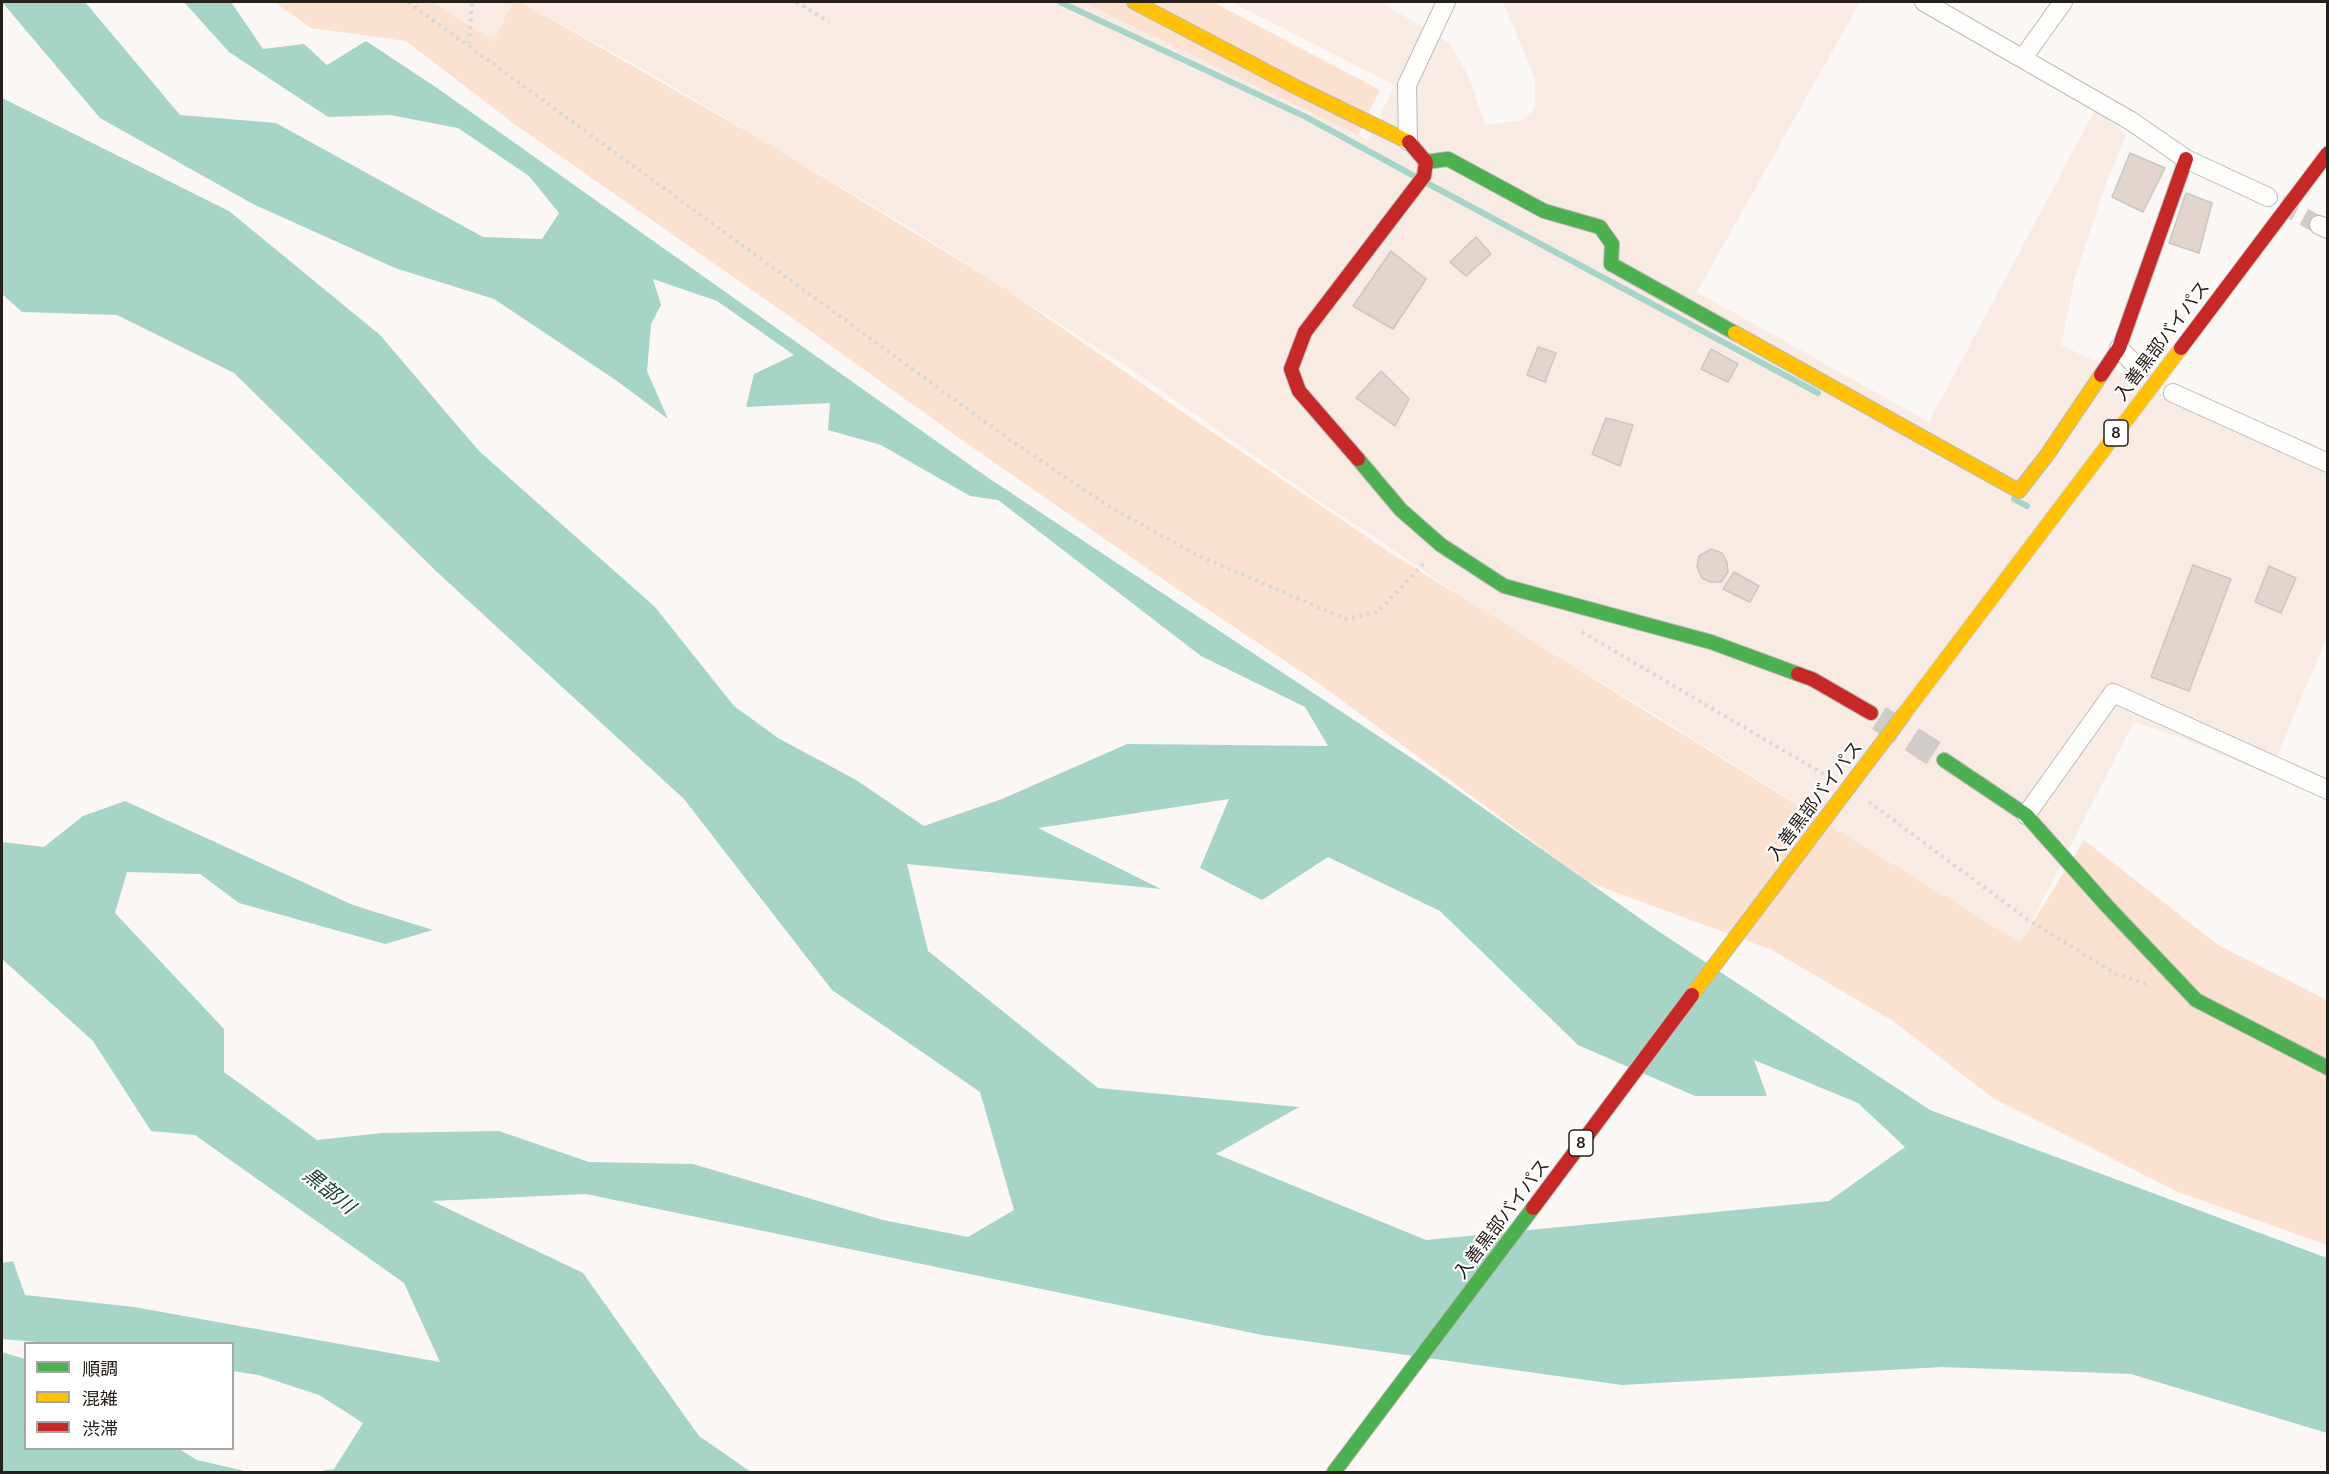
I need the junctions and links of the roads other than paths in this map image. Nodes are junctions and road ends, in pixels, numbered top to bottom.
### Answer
1 (1134, 2) edge
2 (1446, 2) edge
3 (1924, 2) edge
4 (2062, 2) edge
5 (2023, 58) junction
6 (1408, 141) junction
7 (2328, 153) edge
8 (2186, 159) junction
9 (1426, 162) junction
10 (2268, 197) tunnel mouth
11 (2119, 348) junction
12 (2140, 370) dead end
13 (2173, 393) dead end
14 (2328, 463) edge
15 (1871, 713) tunnel mouth
16 (1944, 760) tunnel mouth
17 (2328, 790) edge
18 (2026, 815) junction
19 (2328, 1068) edge
20 (1334, 1473) edge

1 - 6 main road
2 - 6 street
3 - 5 street
4 - 5 street
5 - 8 street
6 - 9 main road
7 - 20 main road, 入善黒部バイパス / 8, bridge
8 - 10 street
8 - 11 main road
9 - 11 main road
9 - 15 main road
11 - 12 street
13 - 14 street
16 - 18 main road
17 - 18 street
18 - 19 main road

